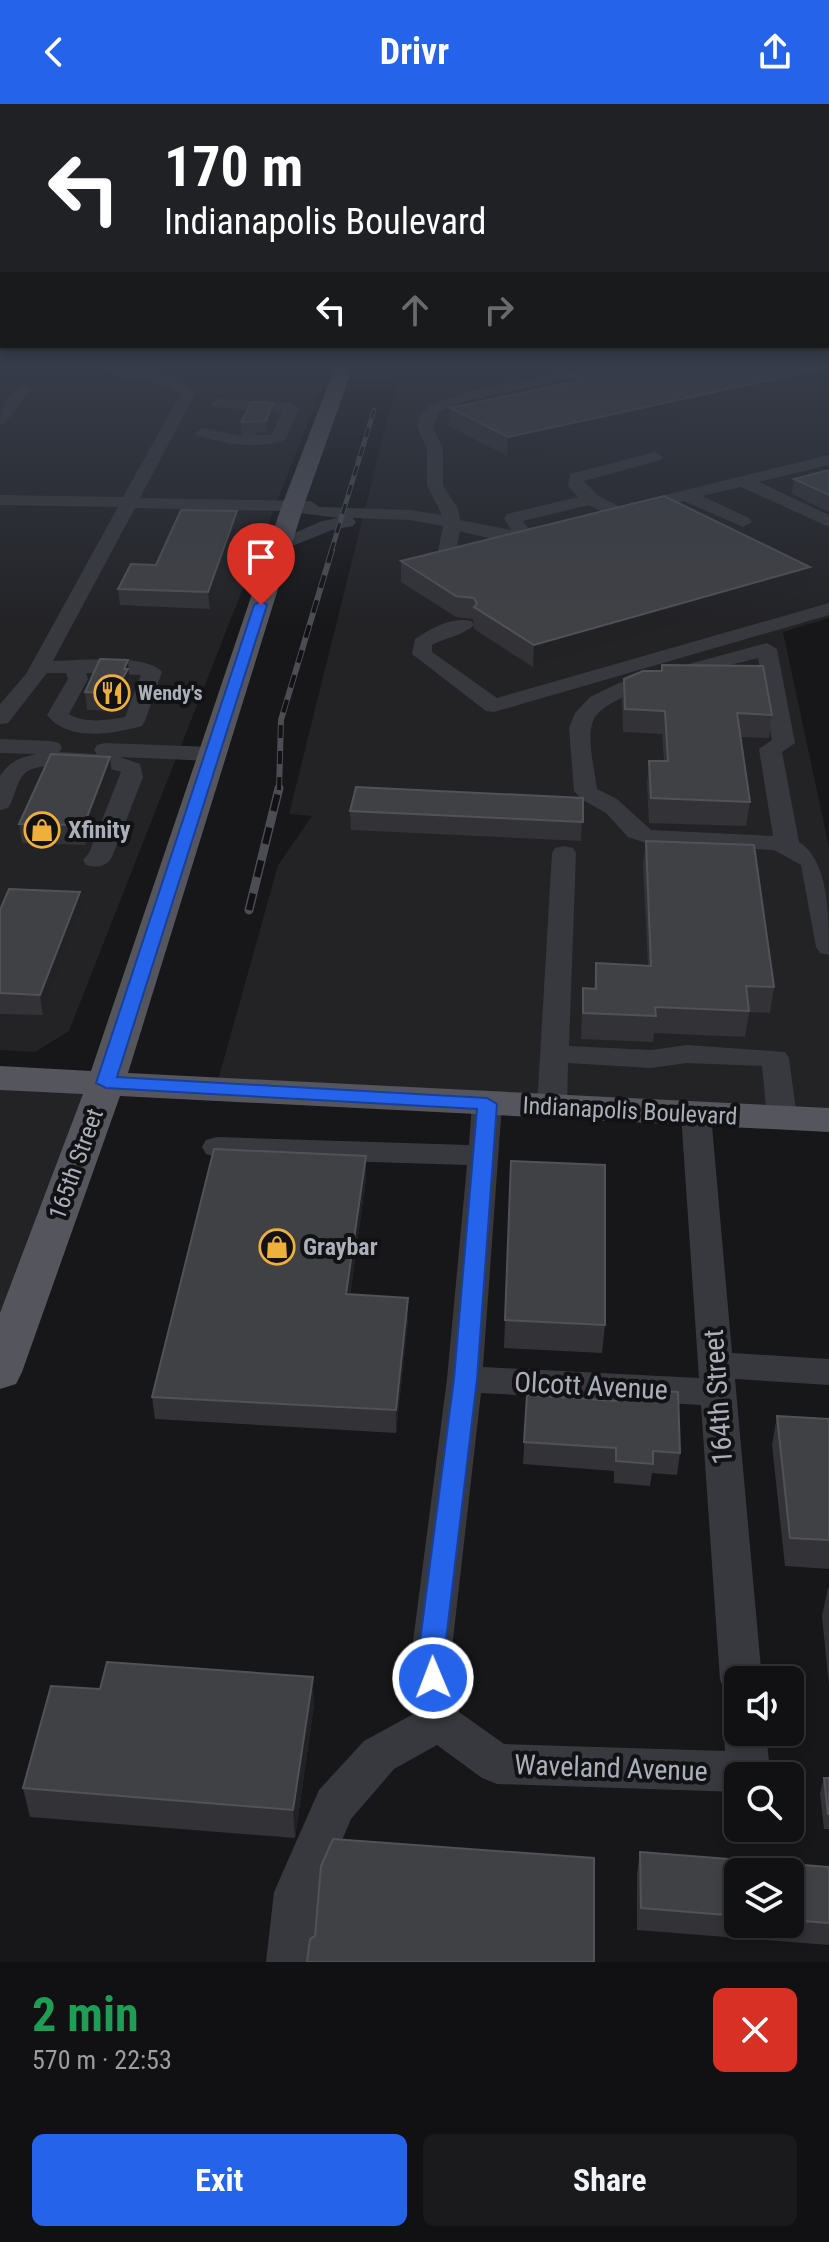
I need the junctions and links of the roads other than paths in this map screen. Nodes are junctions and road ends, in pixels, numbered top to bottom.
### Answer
1 (157, 451) edge
2 (313, 451) edge
3 (435, 451) edge
4 (655, 457) dead end
5 (829, 460) edge
6 (743, 481) junction
7 (686, 495) junction
8 (591, 499) junction
9 (0, 500) edge
10 (129, 503) junction
11 (292, 508) junction
12 (616, 512) junction
13 (450, 517) junction
14 (590, 519) edge
15 (743, 522) dead end
16 (829, 522) edge
17 (551, 528) edge
18 (524, 535) junction
19 (280, 546) junction
20 (445, 561) edge
21 (829, 609) edge
22 (464, 625) dead end
23 (40, 667) junction
24 (74, 667) junction
25 (10, 695) edge
26 (0, 718) edge
27 (0, 746) edge
28 (212, 754) junction
29 (0, 803) edge
30 (787, 845) junction
31 (100, 852) dead end
32 (564, 853) dead end
33 (829, 947) edge
34 (555, 1054) junction
35 (0, 1078) edge
36 (106, 1083) junction
37 (487, 1104) junction
38 (552, 1107) junction
39 (696, 1114) junction
40 (782, 1118) junction
41 (829, 1120) edge
42 (217, 1147) edge
43 (483, 1156) junction
44 (0, 1372) edge
45 (829, 1372) edge
46 (465, 1379) junction
47 (717, 1379) junction
48 (740, 1666) edge
49 (439, 1722) junction
50 (746, 1752) edge
51 (290, 1962) edge

1 - 10 street
2 - 11 main road, 165th Street
3 - 13 street
4 - 8 street
5 - 6 street
6 - 7 street
6 - 16 street
7 - 12 street
7 - 15 street
8 - 12 street
8 - 18 street
9 - 10 street
10 - 11 street
10 - 23 street
11 - 13 street
11 - 19 main road, 165th Street
12 - 14 street
13 - 18 street
13 - 19 street
13 - 20 street
17 - 18 street
19 - 28 main road, 165th Street
21 - 22 street
23 - 24 street
23 - 25 street
24 - 24 street
25 - 26 street
27 - 28 street
28 - 36 main road, 165th Street
29 - 31 street
30 - 30 street
30 - 33 street
32 - 34 street
34 - 38 street
34 - 40 street
35 - 36 main road, Indianapolis Boulevard
36 - 37 main road, Indianapolis Boulevard
36 - 44 main road, 165th Street
37 - 38 main road, Indianapolis Boulevard
37 - 43 street
38 - 39 main road, Indianapolis Boulevard
39 - 40 main road, Indianapolis Boulevard
39 - 47 street, 164th Street
40 - 41 main road, Indianapolis Boulevard
42 - 43 street
43 - 46 street
45 - 47 street, Olcott Avenue
46 - 47 street, Olcott Avenue
46 - 49 street
47 - 48 street, 164th Street
49 - 50 street, Waveland Avenue
49 - 51 street

